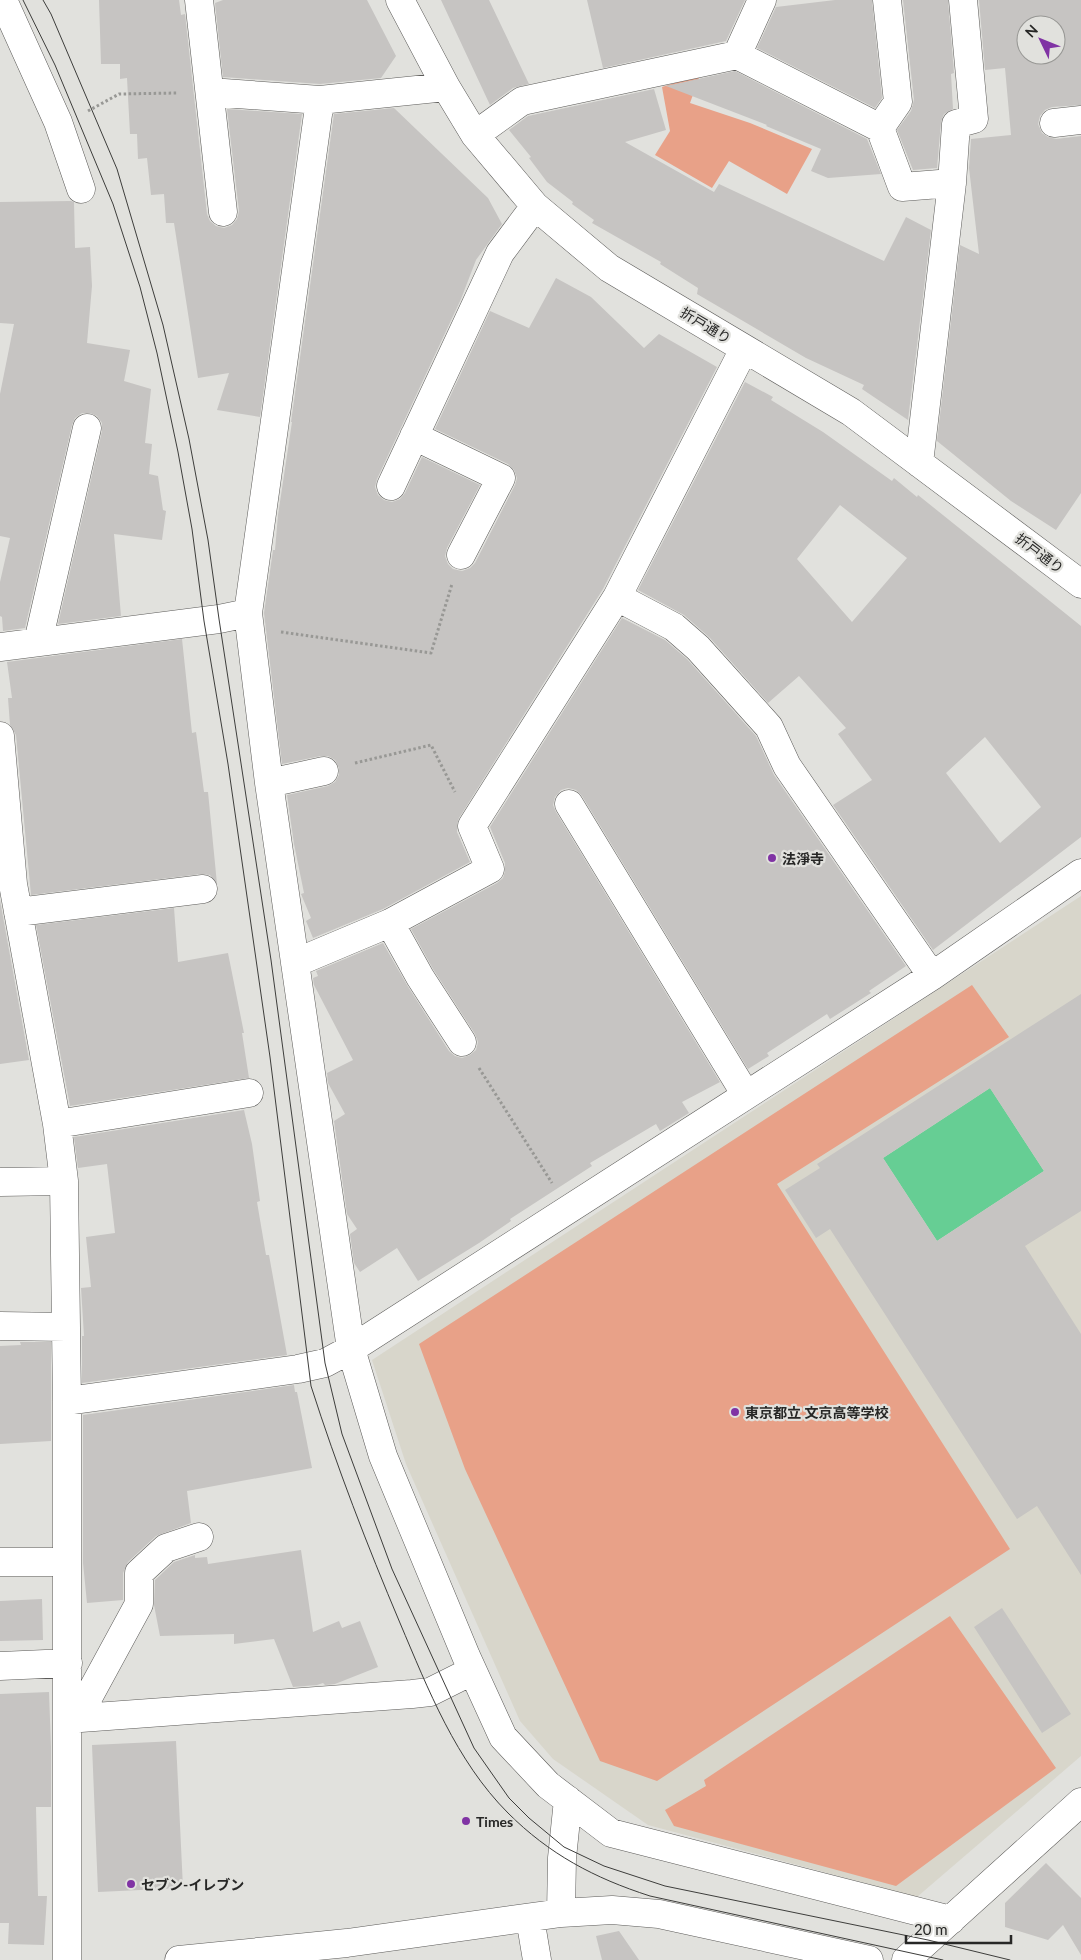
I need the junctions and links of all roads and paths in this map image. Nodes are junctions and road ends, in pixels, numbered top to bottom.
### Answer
1 (3, 0) edge
2 (199, 0) edge
3 (400, 0) edge
4 (762, 0) edge
5 (887, 0) edge
6 (963, 0) edge
7 (738, 55) junction
8 (446, 88) junction
9 (210, 92) junction
10 (320, 100) junction
11 (1081, 120) edge
12 (58, 122) junction
13 (1054, 123) dead end
14 (880, 128) junction
15 (475, 135) junction
16 (952, 183) junction
17 (81, 189) dead end
18 (535, 206) junction
19 (223, 212) dead end
20 (744, 349) junction
21 (87, 428) dead end
22 (414, 436) junction
23 (919, 463) junction
24 (391, 486) dead end
25 (461, 555) joint
26 (1081, 584) edge
27 (617, 598) junction
28 (249, 620) junction
29 (38, 642) junction
30 (0, 646) edge
31 (0, 736) edge
32 (324, 771) joint
33 (269, 783) junction
34 (569, 804) dead end
35 (472, 826) junction
36 (1081, 873) edge
37 (6, 884) edge
38 (203, 889) dead end
39 (18, 912) junction
40 (390, 923) junction
41 (295, 963) junction
42 (932, 976) junction
43 (462, 1042) joint
44 (249, 1093) dead end
45 (746, 1095) junction
46 (57, 1124) junction
47 (64, 1181) junction
48 (0, 1182) edge
49 (569, 1208) junction
50 (0, 1326) edge
51 (66, 1327) junction
52 (352, 1349) junction
53 (67, 1402) junction
54 (199, 1537) dead end
55 (0, 1562) edge
56 (67, 1562) junction
57 (68, 1663) junction
58 (0, 1666) edge
59 (472, 1671) junction
60 (72, 1718) junction
61 (568, 1800) junction
62 (1081, 1802) edge
63 (561, 1913) junction
64 (530, 1918) junction
65 (951, 1920) junction
66 (348, 1952) edge
67 (67, 1960) edge
68 (179, 1960) edge
69 (537, 1960) edge
70 (869, 1960) edge
71 (906, 1960) edge

1 - 12 street
2 - 9 street
3 - 8 street, 折戸通り
4 - 7 street
5 - 14 street
6 - 16 street
7 - 14 street
7 - 15 street
8 - 10 street
8 - 15 street, 折戸通り
9 - 10 street
9 - 12 path
9 - 19 street
10 - 28 street
11 - 13 street
12 - 17 street
14 - 16 street
15 - 18 street, 折戸通り
16 - 23 street
18 - 20 street, 折戸通り
18 - 22 street
20 - 23 street, 折戸通り
20 - 27 street
21 - 29 street
22 - 24 street
22 - 25 street
23 - 26 street, 折戸通り
25 - 28 path
27 - 35 street
27 - 42 street
28 - 29 street
28 - 33 street
29 - 30 street
31 - 37 street
32 - 33 street
32 - 35 path
33 - 41 street
34 - 45 street
35 - 40 street
36 - 42 street
37 - 39 street
38 - 39 street
39 - 46 street
40 - 41 street
40 - 43 street
41 - 52 street
42 - 45 street
43 - 49 path
44 - 46 street
45 - 49 street
46 - 47 street
47 - 48 street
47 - 51 street
49 - 52 street
50 - 51 street
51 - 53 street
52 - 53 street
52 - 59 street
53 - 56 street
54 - 60 street
55 - 56 street
56 - 57 street
57 - 58 street
57 - 60 street
59 - 60 street
59 - 61 street
60 - 67 street
61 - 63 street
61 - 65 street
62 - 65 street
63 - 64 street
63 - 70 street
64 - 66 street
64 - 69 street
65 - 71 street
66 - 68 street

